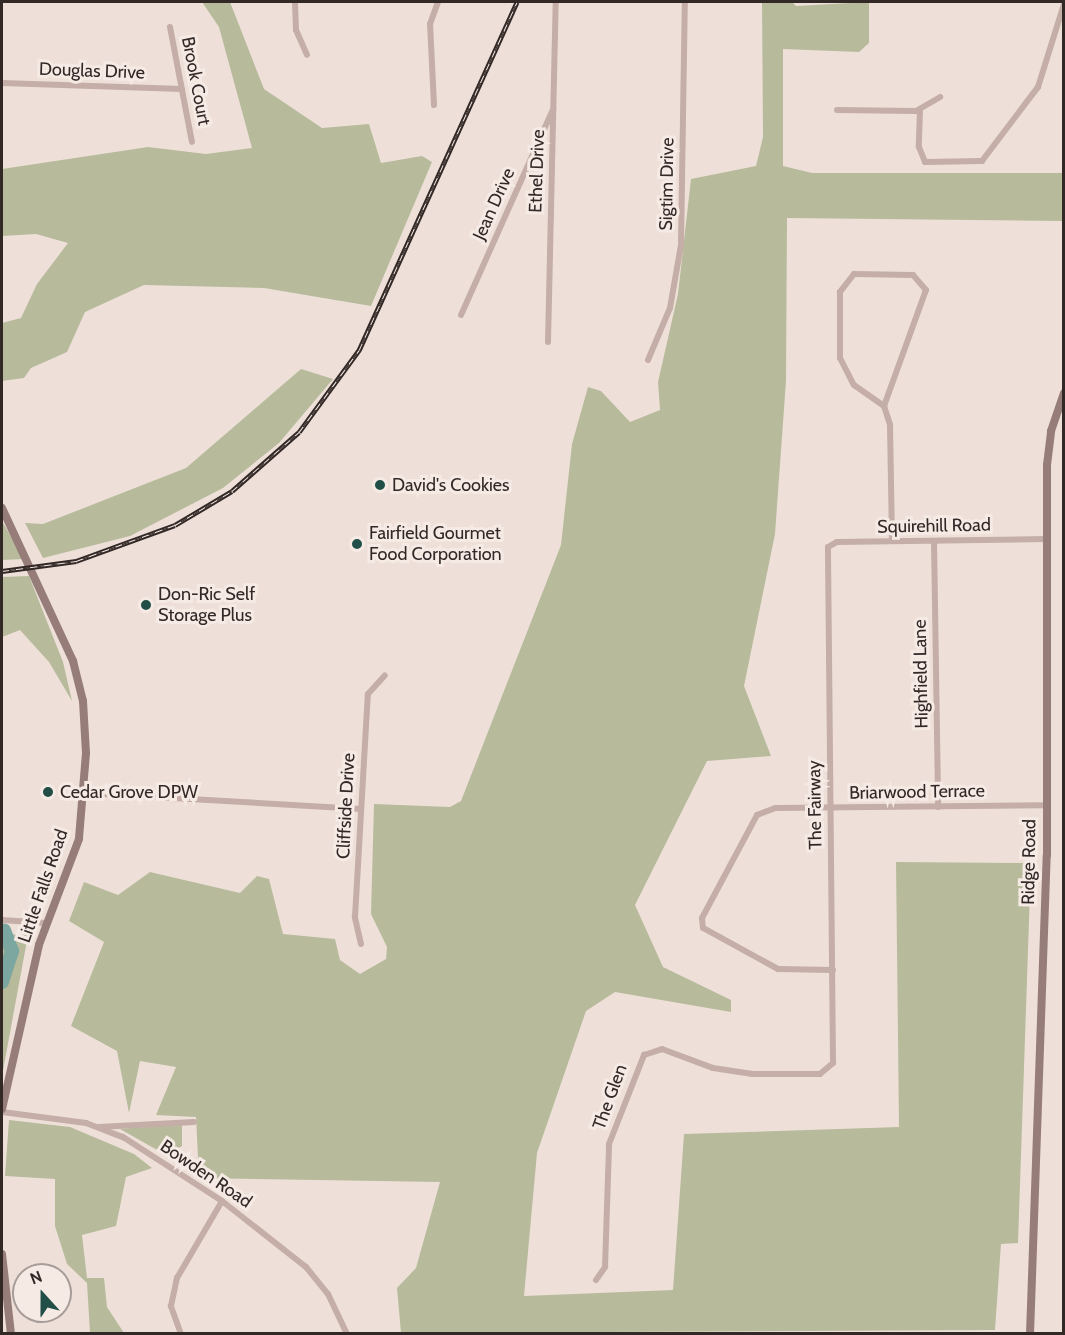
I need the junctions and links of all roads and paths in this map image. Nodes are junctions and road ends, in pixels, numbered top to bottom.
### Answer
1 (295, 2) edge
2 (438, 2) edge
3 (556, 2) edge
4 (684, 2) edge
5 (1064, 4) edge
6 (170, 27) dead end
7 (307, 55) dead end
8 (2, 83) edge
9 (182, 89) junction
10 (940, 98) dead end
11 (434, 105) dead end
12 (554, 105) junction
13 (837, 110) dead end
14 (920, 110) junction
15 (192, 142) dead end
16 (461, 315) dead end
17 (548, 342) dead end
18 (648, 360) dead end
19 (1064, 393) edge
20 (884, 406) junction
21 (2, 508) edge
22 (1047, 539) junction
23 (892, 541) junction
24 (934, 541) junction
25 (827, 552) joint
26 (385, 675) dead end
27 (85, 793) junction
28 (1047, 805) junction
29 (938, 807) junction
30 (830, 808) junction
31 (361, 809) junction
32 (5, 920) edge
33 (46, 923) junction
34 (361, 944) dead end
35 (833, 970) junction
36 (834, 1059) joint
37 (2, 1110) edge
38 (194, 1122) dead end
39 (98, 1127) junction
40 (222, 1201) junction
41 (2, 1254) edge
42 (596, 1280) dead end
43 (11, 1334) edge
44 (181, 1334) edge
45 (347, 1334) edge
46 (1030, 1334) edge

1 - 7 street
2 - 11 street
3 - 12 street, Ethel Drive
4 - 18 street, Sigtim Drive
5 - 14 street
6 - 9 street, Brook Court
8 - 9 street, Douglas Drive
9 - 15 street, Brook Court
10 - 14 street
12 - 16 street, Jean Drive
12 - 17 street, Ethel Drive
13 - 14 street
19 - 22 main road, Ridge Road
20 - 20 street
20 - 23 street
21 - 27 main road, Little Falls Road
22 - 24 street, Squirehill Road
22 - 28 main road, Ridge Road
23 - 24 street, Squirehill Road
23 - 25 street, Squirehill Road
24 - 29 street, Highfield Lane
25 - 30 street, The Fairway
26 - 31 street, Cliffside Drive
27 - 31 street
27 - 33 main road, Little Falls Road
28 - 29 street, Briarwood Terrace
28 - 46 main road, Ridge Road
29 - 30 street, Briarwood Terrace
30 - 35 street, The Fairway
30 - 35 street, Briarwood Terrace
31 - 34 street, Cliffside Drive
32 - 33 street
33 - 37 main road, Little Falls Road
35 - 36 street, The Fairway
36 - 42 street, The Glen
37 - 39 street, Bowden Road
38 - 39 street
39 - 40 street, Bowden Road
40 - 44 street
40 - 45 street, Bowden Road
41 - 43 main road

